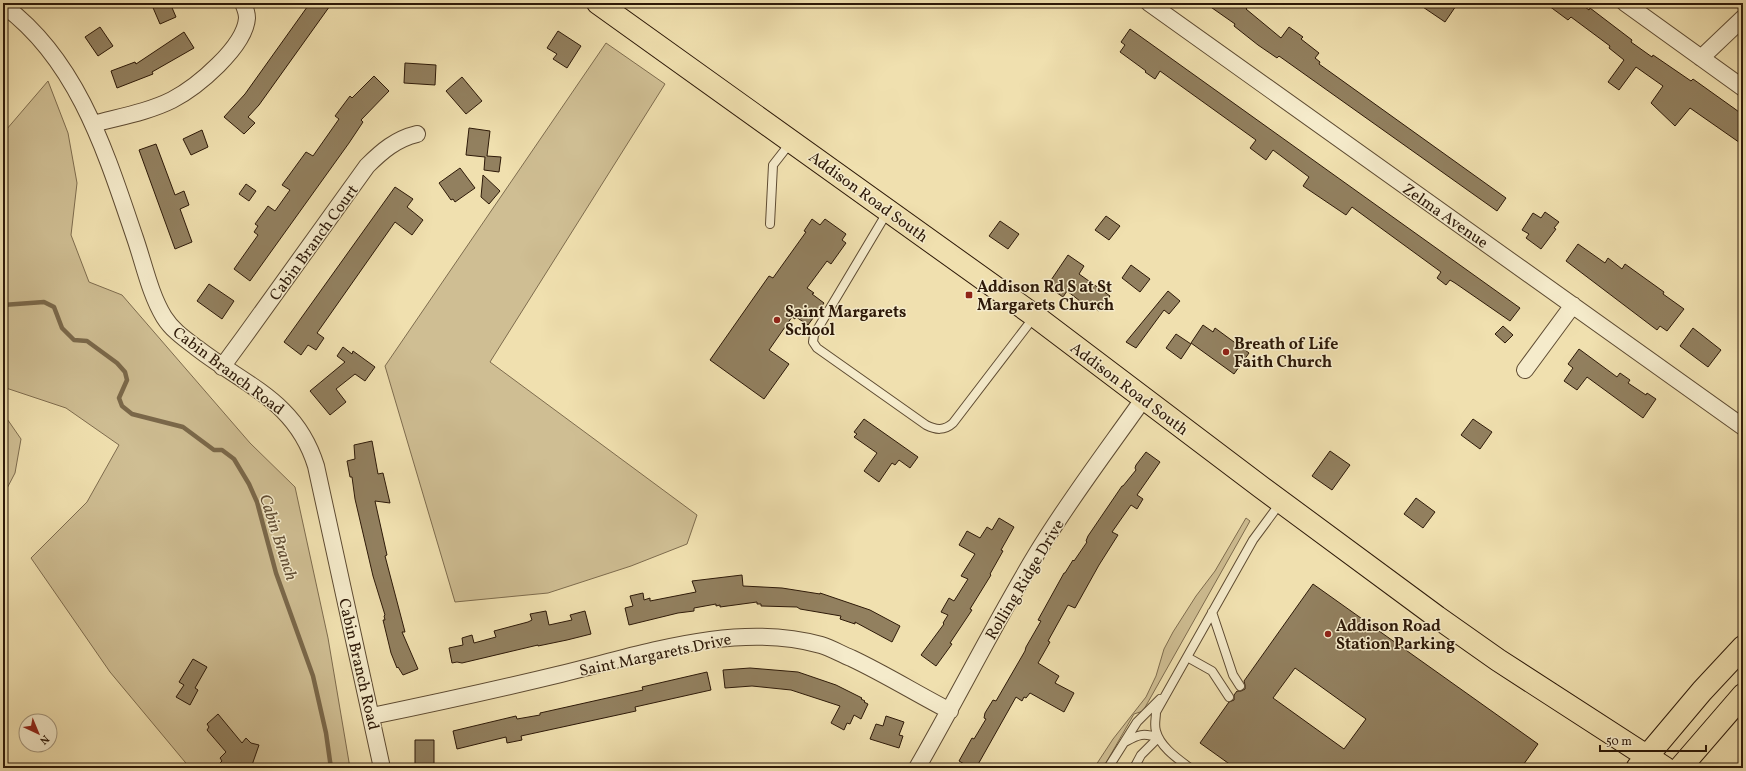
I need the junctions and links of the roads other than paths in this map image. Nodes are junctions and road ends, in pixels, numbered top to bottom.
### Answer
1 (242, 3) edge
2 (598, 3) edge
3 (1149, 3) edge
4 (1625, 3) edge
5 (3, 5) edge
6 (1743, 18) edge
7 (1701, 58) junction
8 (1743, 88) edge
9 (93, 124) junction
10 (417, 134) dead end
11 (792, 141) junction
12 (889, 210) junction
13 (770, 224) dead end
14 (1573, 304) junction
15 (1035, 316) junction
16 (222, 367) junction
17 (1526, 370) dead end
18 (1144, 398) junction
19 (1743, 427) edge
20 (1280, 502) junction
21 (1212, 612) junction
22 (1743, 647) edge
23 (1186, 657) junction
24 (1240, 686) dead end
25 (1166, 693) junction
26 (1230, 697) dead end
27 (1742, 700) edge
28 (950, 711) junction
29 (372, 716) junction
30 (1158, 738) junction
31 (1124, 743) junction
32 (1642, 762) edge
33 (382, 768) edge
34 (917, 768) edge
35 (1108, 768) edge
36 (1134, 768) edge
37 (1190, 768) edge
38 (1665, 768) edge
39 (1680, 768) edge

1 - 9 street
2 - 11 main road, Addison Road South
3 - 14 street, Zelma Avenue
4 - 7 street
5 - 9 street, Cabin Branch Road
6 - 7 street
7 - 8 street
9 - 16 street, Cabin Branch Road
10 - 16 street, Cabin Branch Court
11 - 12 main road, Addison Road South
11 - 13 lane
12 - 15 main road, Addison Road South
12 - 15 lane
14 - 17 street
14 - 19 street, Zelma Avenue
15 - 18 main road, Addison Road South
16 - 29 street, Cabin Branch Road
18 - 20 main road, Addison Road South
18 - 28 street, Rolling Ridge Drive
20 - 21 lane
20 - 32 main road, Addison Road South
21 - 23 lane
21 - 24 lane
22 - 32 main road
23 - 25 lane
23 - 26 lane
25 - 30 lane
25 - 31 lane
27 - 39 main road
28 - 29 street, Saint Margarets Drive
28 - 34 street, Rolling Ridge Drive
29 - 33 street, Cabin Branch Road
30 - 31 lane
30 - 36 lane
30 - 37 lane
31 - 35 lane
32 - 38 main road, Addison Road South

